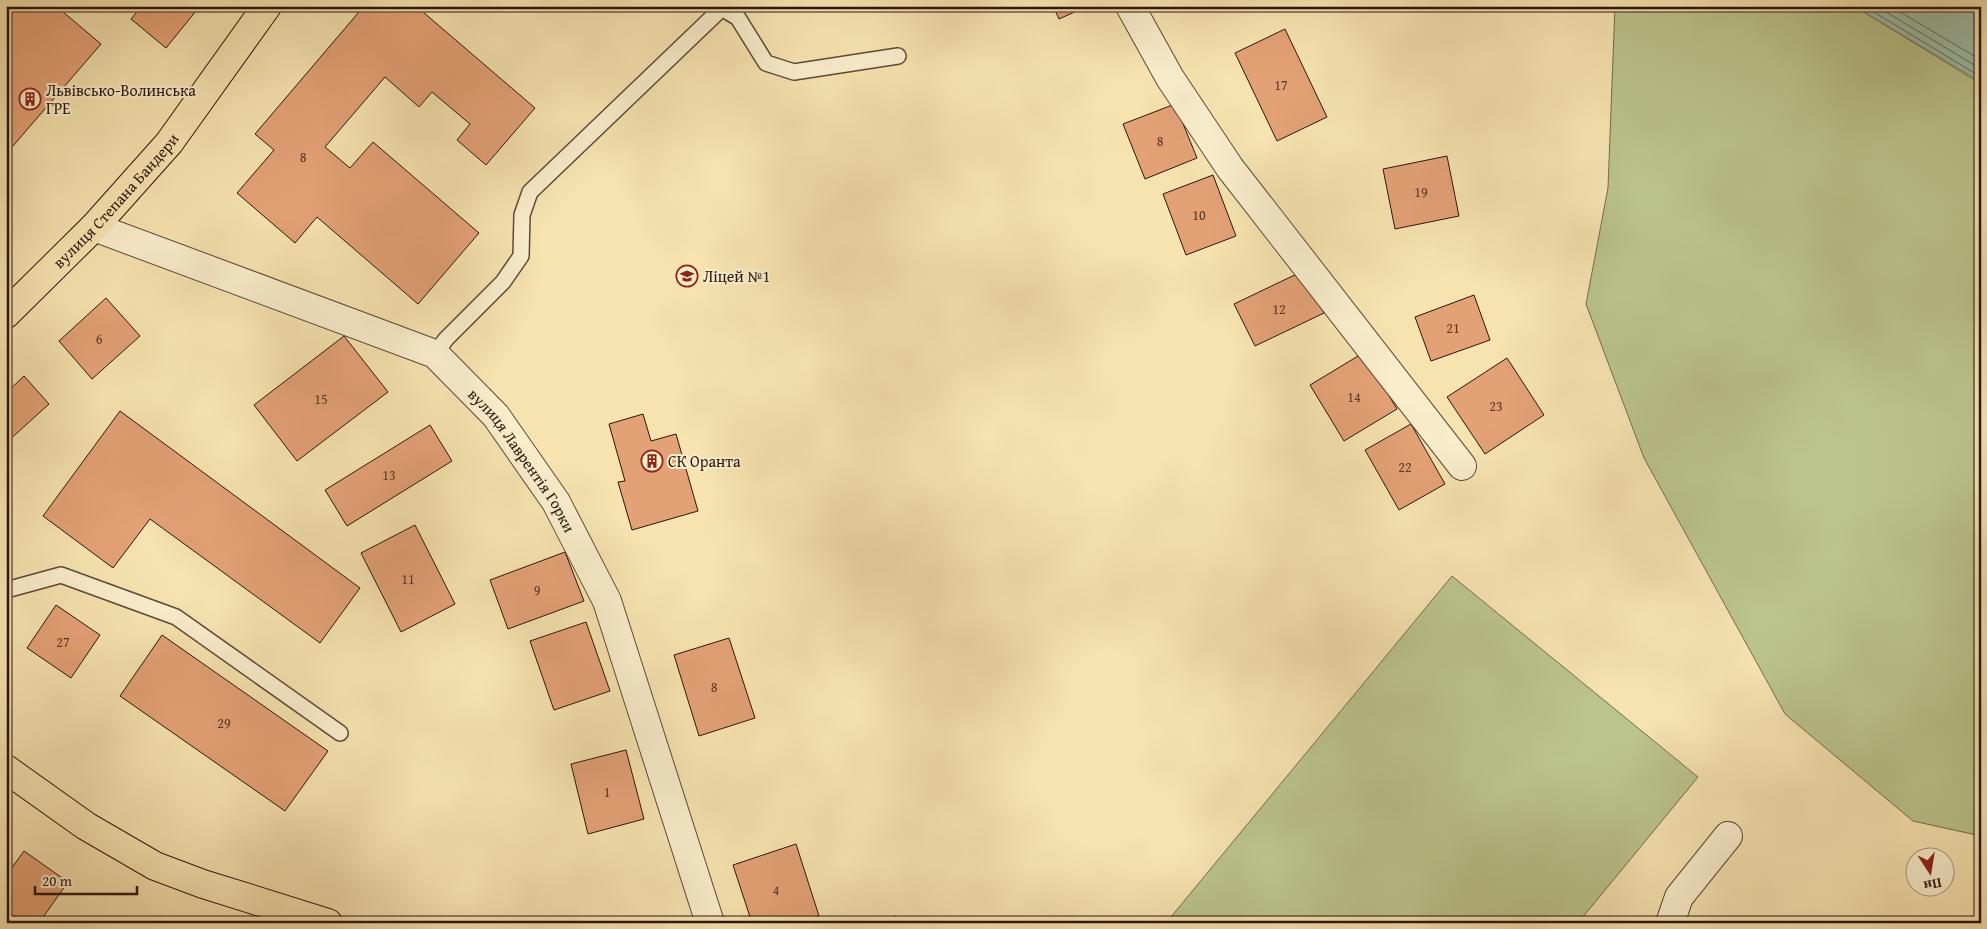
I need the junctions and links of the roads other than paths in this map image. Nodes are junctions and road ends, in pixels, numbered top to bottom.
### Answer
1 (267, 6) edge
2 (1130, 6) edge
3 (898, 56) dead end
4 (94, 228) junction
5 (6, 314) edge
6 (435, 354) junction
7 (1462, 466) dead end
8 (6, 590) edge
9 (340, 733) dead end
10 (6, 769) edge
11 (1728, 836) dead end
12 (328, 923) edge
13 (710, 923) edge
14 (1670, 923) edge

1 - 4 main road, вулиця Степана Бандери
2 - 7 street
3 - 6 lane
4 - 5 main road, вулиця Степана Бандери
4 - 6 street, вулиця Лаврентія Горки
6 - 13 street, вулиця Лаврентія Горки
8 - 9 lane
10 - 12 main road
11 - 14 street

